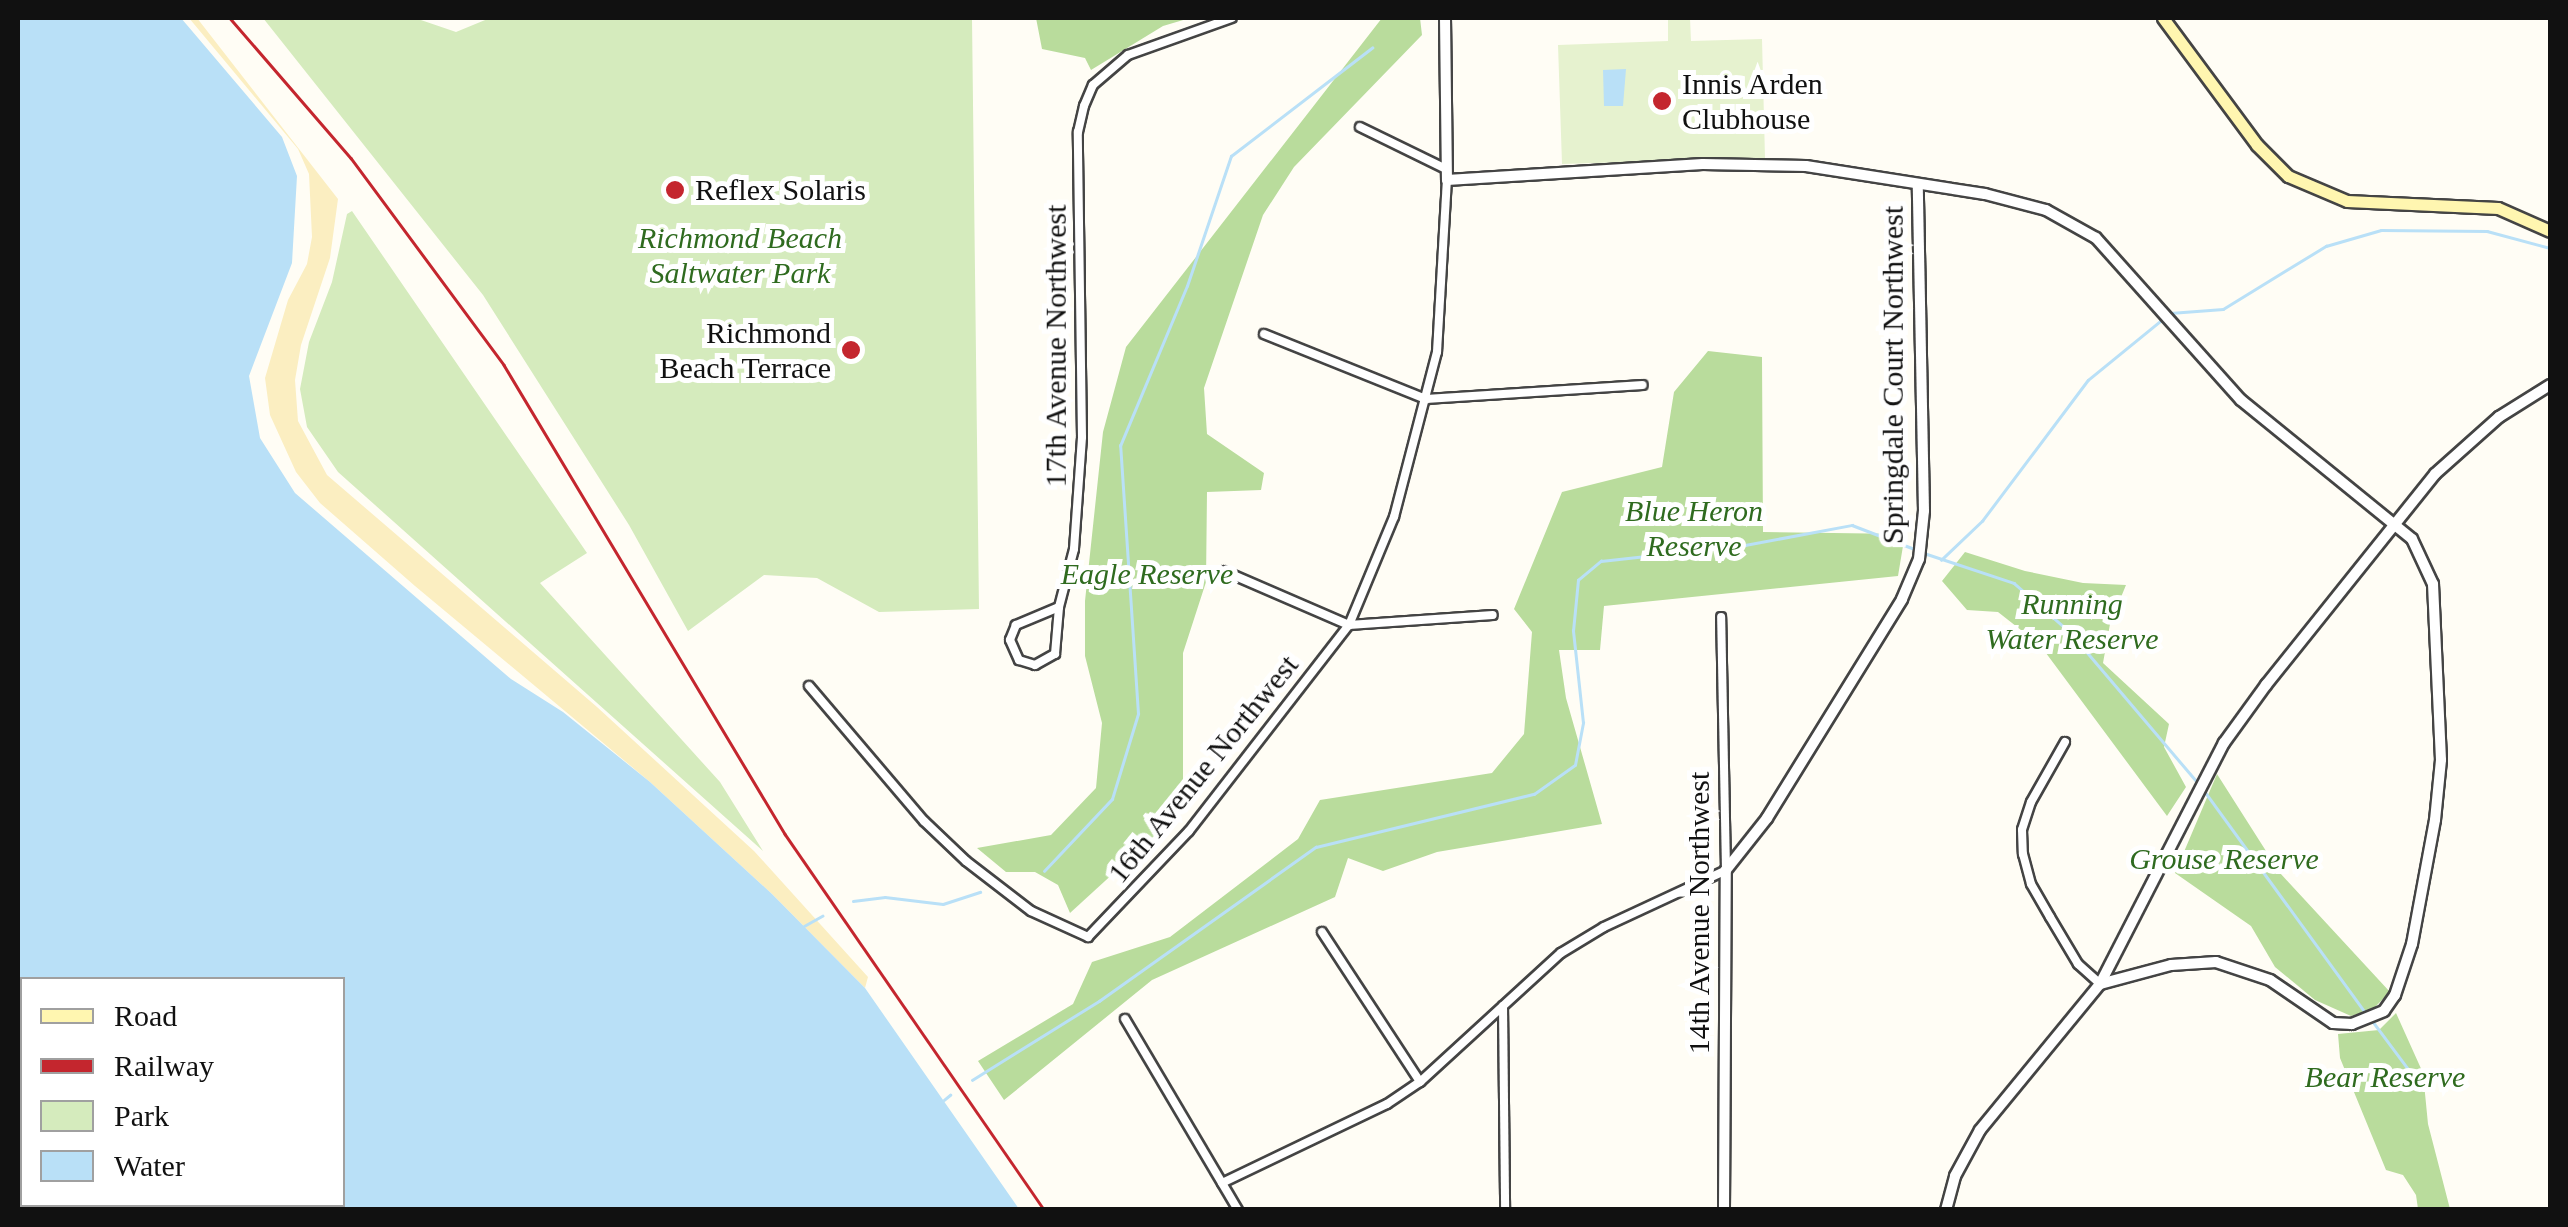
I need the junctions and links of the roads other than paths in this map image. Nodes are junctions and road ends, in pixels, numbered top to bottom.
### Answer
1 (1232, 18) edge
2 (1445, 18) edge
3 (2163, 18) edge
4 (1360, 127) dead end
5 (1446, 174) junction
6 (1918, 184) junction
7 (2550, 231) edge
8 (1264, 334) dead end
9 (1643, 385) dead end
10 (2550, 385) edge
11 (1426, 399) junction
12 (2393, 524) junction
13 (1224, 571) dead end
14 (1059, 607) junction
15 (1493, 615) dead end
16 (1721, 617) dead end
17 (1349, 626) junction
18 (809, 686) dead end
19 (2065, 742) dead end
20 (1726, 870) junction
21 (1322, 932) dead end
22 (2100, 984) junction
23 (1504, 1006) junction
24 (1125, 1020) dead end
25 (1420, 1082) junction
26 (1222, 1183) junction
27 (1238, 1210) edge
28 (1505, 1210) edge
29 (1724, 1210) edge
30 (1946, 1210) edge

1 - 14 street, 17th Avenue Northwest
2 - 5 street
3 - 7 main road
4 - 5 street
5 - 6 street
5 - 11 street, 16th Avenue Northwest
6 - 12 street
6 - 20 street, Springdale Court Northwest
8 - 11 street
9 - 11 street
10 - 12 street
11 - 17 street, 16th Avenue Northwest
12 - 22 street
12 - 22 street
13 - 17 street
14 - 14 street, 17th Avenue Northwest
15 - 17 street
16 - 20 street, 14th Avenue Northwest
17 - 18 street, 16th Avenue Northwest
19 - 22 street
20 - 23 street
20 - 29 street, 14th Avenue Northwest
21 - 25 street
22 - 30 street
23 - 25 street
23 - 28 street
24 - 26 street
25 - 26 street
26 - 27 street

